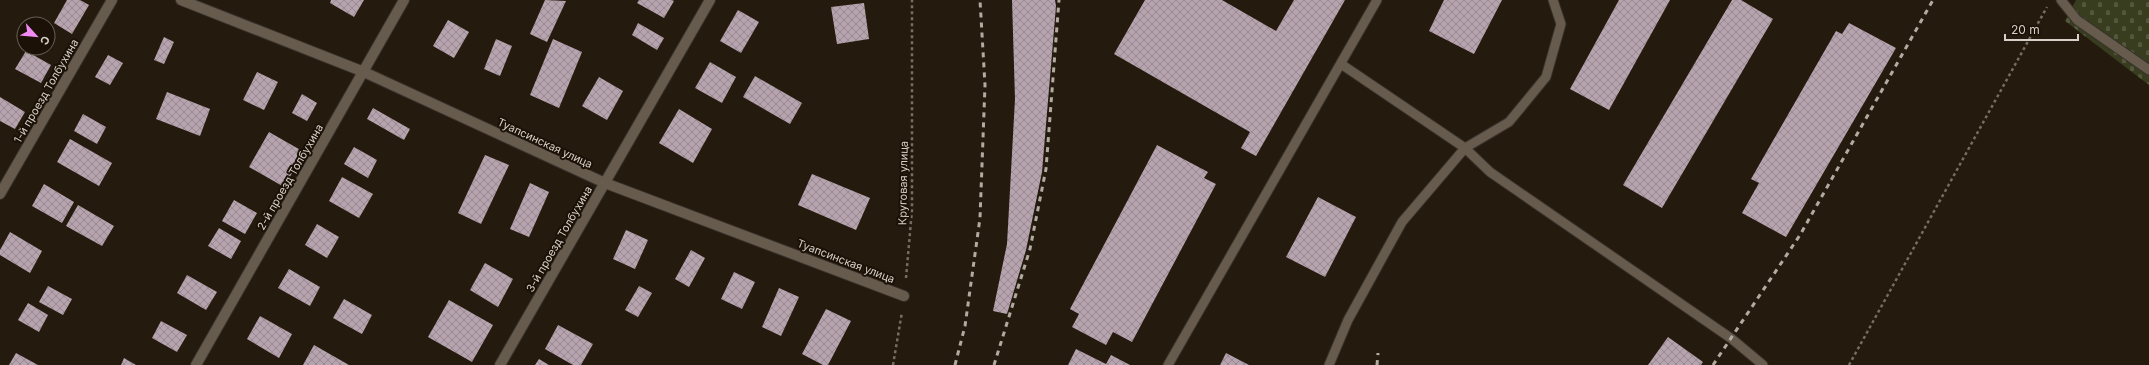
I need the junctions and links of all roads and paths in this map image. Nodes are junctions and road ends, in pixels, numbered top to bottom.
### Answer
1 (112, 0) edge
2 (181, 0) edge
3 (404, 0) edge
4 (710, 0) edge
5 (912, 0) edge
6 (1377, 0) edge
7 (1554, 0) edge
8 (2051, 0) edge
9 (2061, 0) edge
10 (1341, 64) junction
11 (2149, 70) edge
12 (364, 72) junction
13 (1465, 148) junction
14 (605, 183) junction
15 (0, 194) edge
16 (904, 296) junction
17 (196, 365) edge
18 (500, 365) edge
19 (893, 365) edge
20 (1168, 365) edge
21 (1329, 365) edge
22 (1763, 365) edge
23 (1848, 365) edge

1 - 15 street, 1-й проезд Толбухина
2 - 12 street, Туапсинская улица
3 - 12 street, 2-й проезд Толбухина
4 - 14 street, 3-й проезд Толбухина
5 - 16 path, Круговая улица
6 - 10 lane
7 - 13 lane
8 - 23 path
9 - 11 lane
10 - 13 lane
10 - 20 lane
12 - 14 street, Туапсинская улица
12 - 17 street, 2-й проезд Толбухина
13 - 21 lane
13 - 22 lane
14 - 16 street, Туапсинская улица
14 - 18 street, 3-й проезд Толбухина
16 - 19 path, Круговая улица

